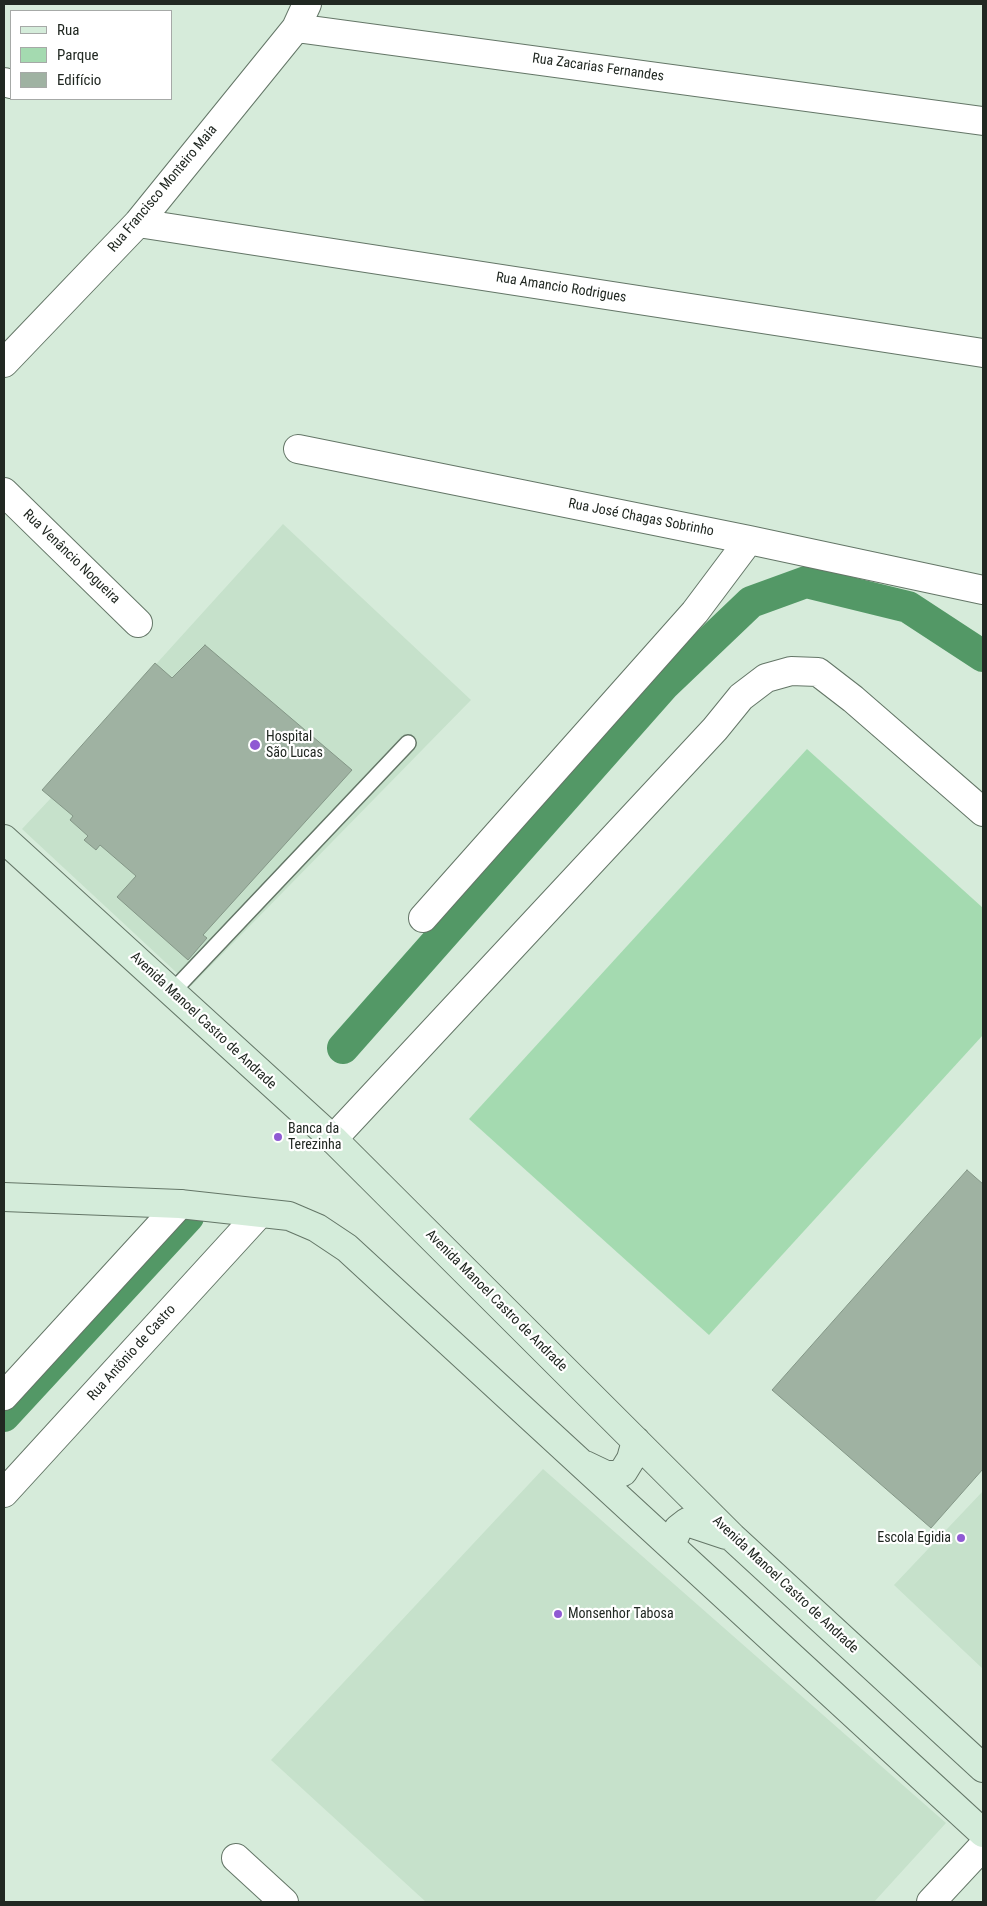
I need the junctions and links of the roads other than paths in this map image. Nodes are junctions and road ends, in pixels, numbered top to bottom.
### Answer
1 (307, 4) edge
2 (296, 28) junction
3 (983, 120) edge
4 (138, 223) junction
5 (983, 352) edge
6 (4, 363) edge
7 (298, 449) dead end
8 (4, 492) edge
9 (749, 540) junction
10 (983, 590) edge
11 (138, 623) dead end
12 (408, 743) dead end
13 (983, 812) edge
14 (4, 839) edge
15 (423, 918) dead end
16 (172, 992) junction
17 (333, 1139) junction
18 (4, 1197) edge
19 (180, 1204) junction
20 (260, 1212) junction
21 (4, 1396) edge
22 (636, 1441) junction
23 (575, 1460) junction
24 (4, 1493) edge
25 (732, 1537) junction
26 (671, 1545) junction
27 (983, 1768) edge
28 (983, 1833) edge
29 (983, 1846) edge
30 (236, 1858) dead end
31 (284, 1902) edge
32 (931, 1902) edge

1 - 2 street, Rua Francisco Monteiro Maia
2 - 3 street, Rua Zacarias Fernandes
2 - 4 street, Rua Francisco Monteiro Maia
4 - 5 street, Rua Amancio Rodrigues
4 - 6 street, Rua Francisco Monteiro Maia
7 - 9 street, Rua José Chagas Sobrinho
8 - 11 street, Rua Venâncio Nogueira
9 - 10 street, Rua José Chagas Sobrinho
9 - 15 street
12 - 16 lane
13 - 17 street
14 - 16 main road, Avenida Manoel Castro de Andrade
16 - 17 main road, Avenida Manoel Castro de Andrade
17 - 22 main road, Avenida Manoel Castro de Andrade
18 - 19 main road
19 - 20 main road
19 - 21 street
20 - 23 main road
20 - 24 street, Rua Antônio de Castro
22 - 23 main road
22 - 25 main road, Avenida Manoel Castro de Andrade
23 - 26 main road
25 - 26 main road
25 - 27 main road, Avenida Manoel Castro de Andrade
26 - 28 main road
29 - 32 street
30 - 31 street

